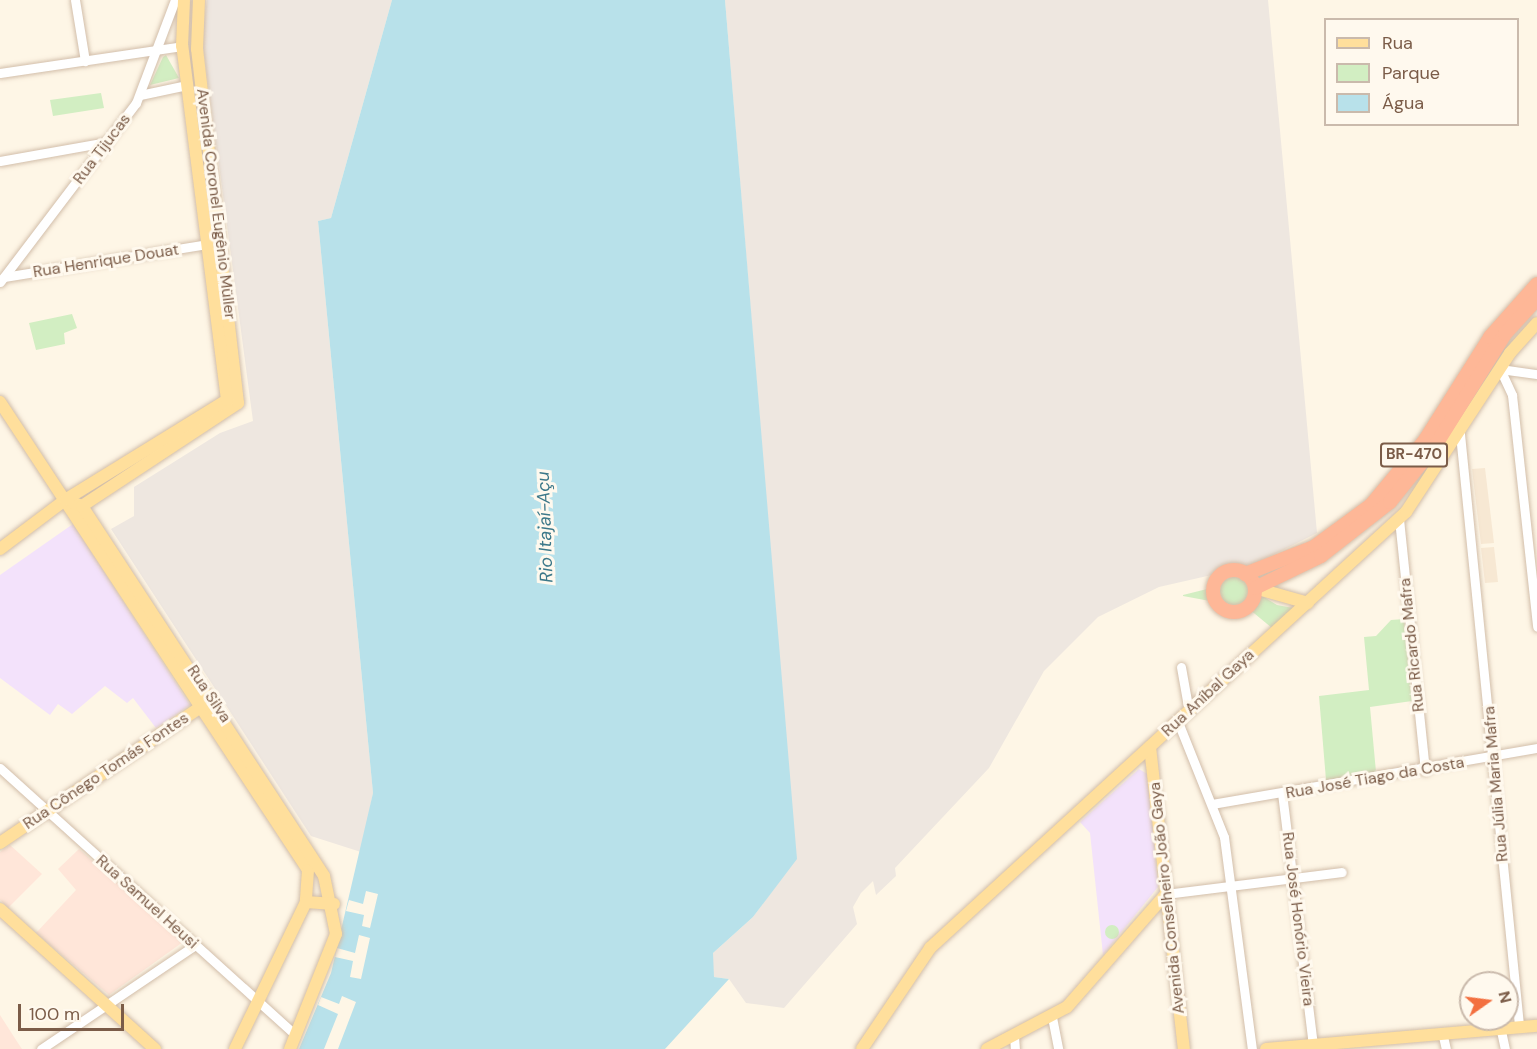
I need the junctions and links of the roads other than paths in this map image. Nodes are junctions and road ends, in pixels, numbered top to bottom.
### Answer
1 (75, 0) edge
2 (175, 0) edge
3 (184, 0) edge
4 (199, 0) edge
5 (182, 46) junction
6 (157, 50) junction
7 (85, 61) junction
8 (0, 73) edge
9 (187, 86) junction
10 (140, 95) junction
11 (107, 142) junction
12 (0, 161) edge
13 (208, 244) junction
14 (2, 280) edge
15 (1537, 284) edge
16 (1537, 299) edge
17 (1537, 323) edge
18 (1500, 369) junction
19 (1537, 374) edge
20 (0, 402) edge
21 (231, 404) junction
22 (1460, 434) junction
23 (65, 500) junction
24 (82, 507) junction
25 (1399, 519) junction
26 (0, 549) edge
27 (1245, 574) junction
28 (1255, 588) junction
29 (1308, 603) junction
30 (1537, 627) edge
31 (1181, 667) dead end
32 (213, 699) junction
33 (202, 707) junction
34 (1189, 712) junction
35 (1178, 722) junction
36 (1150, 747) junction
37 (1537, 748) edge
38 (1492, 756) junction
39 (0, 768) edge
40 (1425, 771) junction
41 (1282, 794) junction
42 (1212, 804) junction
43 (48, 811) junction
44 (0, 843) edge
45 (1342, 872) dead end
46 (1293, 878) junction
47 (1231, 886) junction
48 (1166, 894) junction
49 (306, 902) junction
50 (334, 904) junction
51 (0, 909) edge
52 (195, 945) junction
53 (1514, 971) edge
54 (258, 1001) junction
55 (105, 1005) junction
56 (1052, 1017) junction
57 (1519, 1025) edge
58 (1537, 1026) edge
59 (1459, 1030) edge
60 (1501, 1031) edge
61 (1442, 1032) junction
62 (296, 1035) junction
63 (1015, 1042) edge
64 (1383, 1044) edge
65 (1310, 1046) edge
66 (41, 1049) edge
67 (155, 1049) edge
68 (235, 1049) edge
69 (290, 1049) edge
70 (862, 1049) edge
71 (987, 1049) edge
72 (1058, 1049) edge
73 (1184, 1049) edge
74 (1252, 1049) edge
75 (1268, 1049) edge
76 (1446, 1049) edge
77 (1505, 1049) edge

1 - 7 street
2 - 6 street, Rua Tijucas
3 - 5 main road, Avenida Coronel Eugênio Müller
4 - 21 main road, Avenida Coronel Eugênio Müller
5 - 6 street
5 - 9 main road, Avenida Coronel Eugênio Müller
6 - 7 street
6 - 10 street, Rua Tijucas
7 - 8 street
9 - 10 street
9 - 13 main road, Avenida Coronel Eugênio Müller
10 - 11 street, Rua Tijucas
11 - 12 street
11 - 14 street, Rua Tijucas
13 - 14 street, Rua Henrique Douat
13 - 21 main road, Avenida Coronel Eugênio Müller
15 - 27 highway, BR-470
16 - 28 highway, BR-470
17 - 18 main road, Rua Aníbal Gaya
18 - 19 street
18 - 22 main road, Rua Aníbal Gaya
18 - 30 street
20 - 23 main road, Rua Silva
21 - 23 main road
21 - 24 main road
22 - 25 main road, Rua Aníbal Gaya
22 - 38 street, Rua Júlia Maria Mafra
23 - 24 main road
23 - 26 main road
23 - 33 main road, Rua Silva
24 - 32 main road, Rua Silva
25 - 29 main road, Rua Aníbal Gaya
25 - 40 street, Rua Ricardo Mafra
27 - 28 highway
27 - 28 highway
28 - 29 main road
29 - 34 main road, Rua Aníbal Gaya
31 - 34 street
32 - 33 main road, Rua Cônego Tomás Fontes
32 - 50 main road, Rua Silva
33 - 43 main road, Rua Cônego Tomás Fontes
33 - 49 main road, Rua Silva
34 - 35 main road, Rua Aníbal Gaya
35 - 36 main road, Rua Aníbal Gaya
35 - 42 street
36 - 48 main road, Avenida Conselheiro João Gaya
36 - 70 main road, Rua Aníbal Gaya
37 - 38 street, Rua José Tiago da Costa
38 - 40 street, Rua José Tiago da Costa
38 - 53 street, Rua Júlia Maria Mafra
39 - 43 street, Rua Samuel Heusi
40 - 41 street, Rua José Tiago da Costa
41 - 42 street, Rua José Tiago da Costa
41 - 46 street, Rua José Honório Vieira
42 - 47 street
43 - 44 main road, Rua Cônego Tomás Fontes
43 - 52 street, Rua Samuel Heusi
45 - 46 street
46 - 47 street
46 - 65 street, Rua José Honório Vieira
47 - 48 street
47 - 74 street
48 - 56 main road
48 - 73 main road, Avenida Conselheiro João Gaya
49 - 50 main road
49 - 54 main road
50 - 62 main road
51 - 55 main road
52 - 54 street, Rua Samuel Heusi
52 - 55 street
54 - 62 street, Rua Samuel Heusi
54 - 68 main road
55 - 66 street
55 - 67 main road
56 - 63 main road
56 - 72 street
57 - 58 main road
59 - 61 main road
60 - 77 street
61 - 64 main road
61 - 76 street
62 - 69 main road
63 - 71 main road
64 - 65 main road
65 - 75 main road

